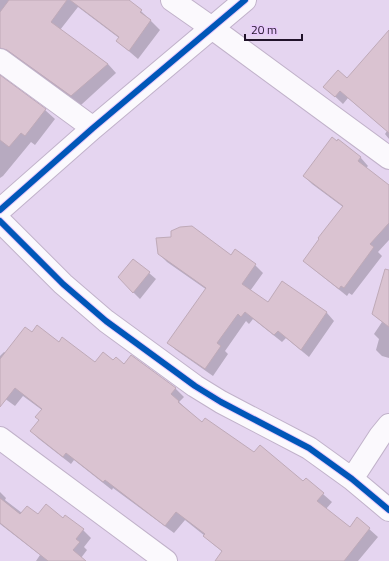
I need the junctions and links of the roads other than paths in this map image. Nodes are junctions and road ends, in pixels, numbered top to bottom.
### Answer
1 (172, 0) edge
2 (245, 0) edge
3 (212, 28) junction
4 (0, 60) edge
5 (93, 128) junction
6 (389, 158) edge
7 (0, 210) edge
8 (0, 221) edge
9 (389, 425) edge
10 (0, 438) edge
11 (352, 479) junction
12 (389, 510) edge
13 (166, 561) edge

1 - 3 street
2 - 3 street
3 - 5 street
3 - 6 street
4 - 5 street
5 - 7 street
8 - 11 street
9 - 11 street
10 - 13 street
11 - 12 street

